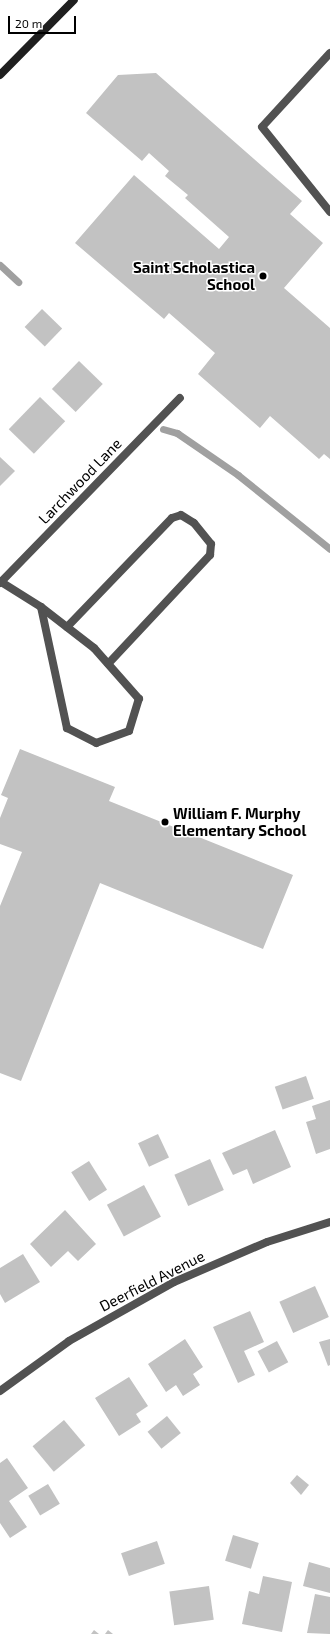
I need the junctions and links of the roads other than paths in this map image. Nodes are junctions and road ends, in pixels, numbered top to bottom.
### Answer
1 (74, 0) edge
2 (330, 52) edge
3 (0, 75) edge
4 (330, 212) edge
5 (180, 398) dead end
6 (0, 582) edge
7 (41, 607) junction
8 (67, 627) junction
9 (108, 664) junction
10 (330, 1222) edge
11 (0, 1391) edge

1 - 3 street
2 - 4 street
5 - 6 street, Larchwood Lane
6 - 7 street
7 - 8 street
7 - 9 street
8 - 9 street
8 - 9 street
10 - 11 street, Deerfield Avenue

